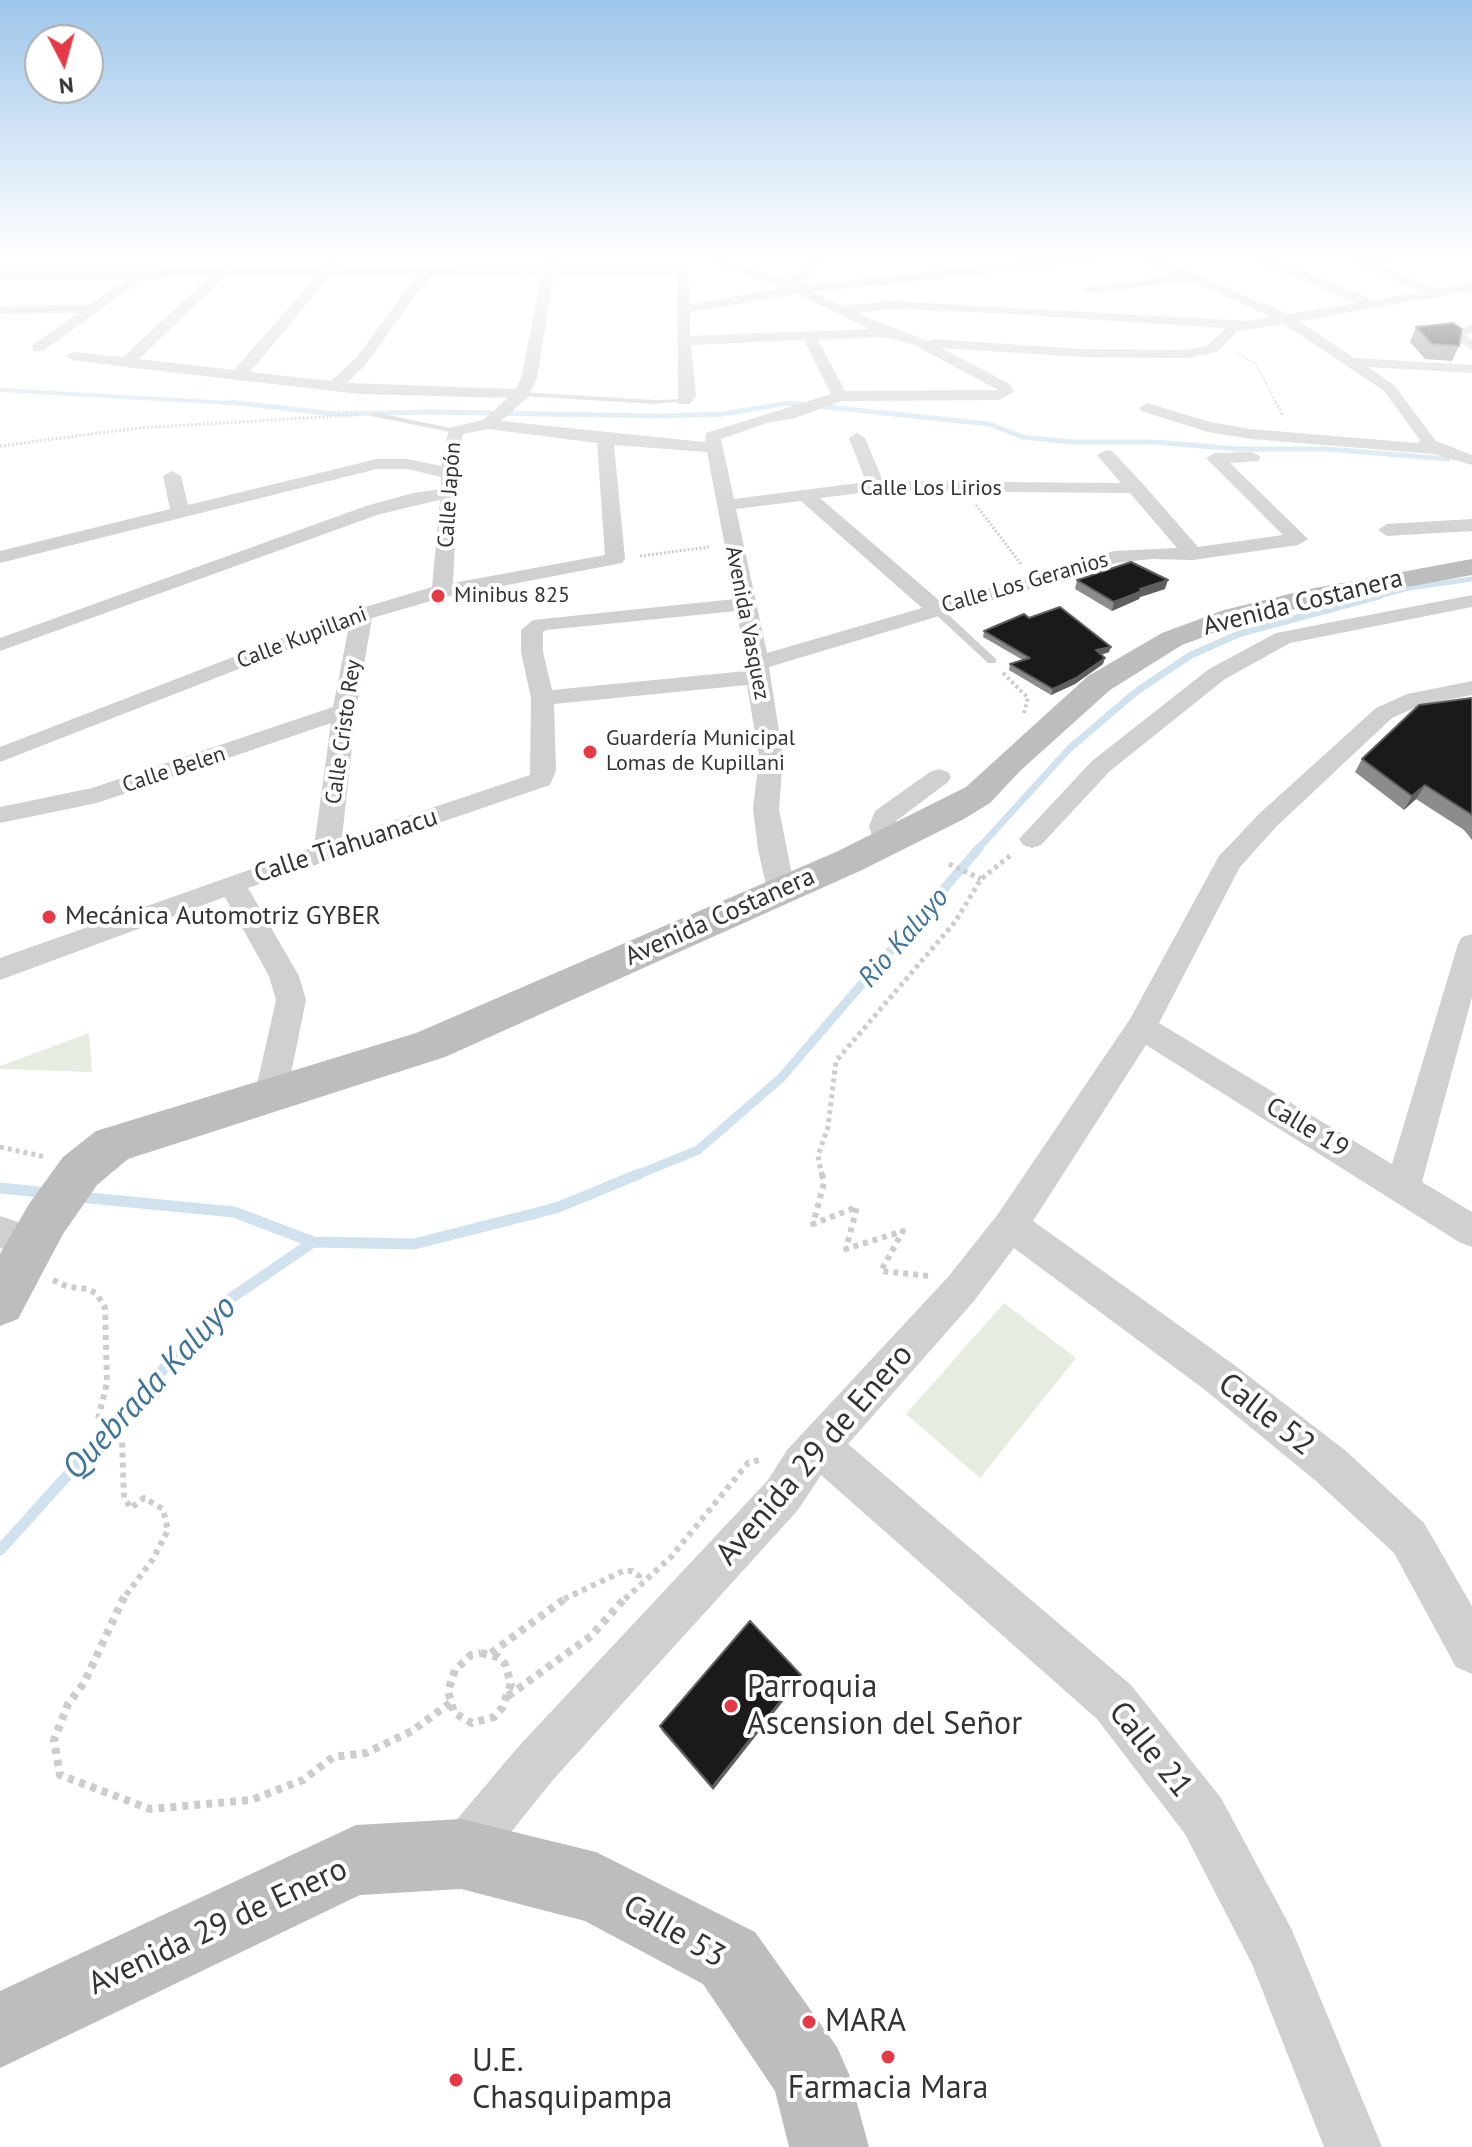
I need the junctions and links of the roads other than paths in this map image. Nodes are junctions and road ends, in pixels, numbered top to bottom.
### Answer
1 (136, 353) edge
2 (257, 353) edge
3 (367, 353) edge
4 (533, 353) edge
5 (684, 353) edge
6 (818, 353) edge
7 (940, 353) edge
8 (1020, 353) edge
9 (1192, 353) edge
10 (1336, 353) edge
11 (73, 356) dead end
12 (1349, 362) junction
13 (126, 363) junction
14 (1472, 369) edge
15 (238, 375) junction
16 (336, 385) junction
17 (519, 396) junction
18 (840, 396) junction
19 (684, 401) joint
20 (1147, 408) dead end
21 (374, 414) road end
22 (490, 421) junction
23 (455, 431) junction
24 (857, 438) dead end
25 (605, 439) junction
26 (715, 448) junction
27 (1472, 449) edge
28 (1443, 452) junction
29 (1106, 455) dead end
30 (1252, 457) dead end
31 (1472, 460) edge
32 (172, 476) dead end
33 (450, 483) junction
34 (876, 486) junction
35 (1137, 488) junction
36 (805, 495) junction
37 (726, 505) junction
38 (180, 511) junction
39 (1472, 525) edge
40 (1387, 530) dead end
41 (1193, 554) junction
42 (0, 557) edge
43 (1472, 567) edge
44 (442, 591) junction
45 (1472, 601) edge
46 (747, 604) junction
47 (935, 608) junction
48 (362, 614) junction
49 (0, 645) edge
50 (992, 661) road end
51 (758, 670) junction
52 (1472, 688) edge
53 (542, 698) junction
54 (344, 711) junction
55 (0, 755) edge
56 (939, 777) dead end
57 (0, 815) edge
58 (1032, 839) road end
59 (885, 843) junction
60 (327, 851) junction
61 (232, 884) junction
62 (781, 890) junction
63 (1472, 944) edge
64 (0, 969) edge
65 (1141, 1027) junction
66 (271, 1093) junction
67 (1403, 1186) junction
68 (1011, 1225) junction
69 (1472, 1231) edge
70 (28, 1237) edge
71 (0, 1302) edge
72 (811, 1456) junction
73 (1472, 1651) edge
74 (461, 1854) junction
75 (0, 2030) edge
76 (829, 2147) edge
77 (1353, 2147) edge

1 - 13 street
2 - 15 street
3 - 16 street
4 - 17 street
5 - 19 street
6 - 18 street
7 - 18 street
8 - 9 street
10 - 12 street
11 - 13 street
12 - 14 street
12 - 28 street
13 - 15 street
15 - 16 street
16 - 17 street
17 - 19 lane
17 - 22 street, Calle Japón
18 - 26 street
20 - 28 street
21 - 23 lane
22 - 23 street, Calle Japón
22 - 25 street
23 - 33 street, Calle Japón
24 - 34 street
25 - 26 street
25 - 44 street, Calle Kupillani
26 - 37 street, Avenida Vasquez
27 - 28 street
28 - 31 street
29 - 35 street
30 - 41 street, Calle Los Geranios
32 - 38 street
33 - 38 street
33 - 44 street, Calle Japón
33 - 49 street
34 - 35 street, Calle Los Lirios
34 - 36 street, Calle Los Lirios
35 - 41 street
36 - 37 street, Calle Los Lirios
36 - 47 street
37 - 46 street, Avenida Vasquez
38 - 42 street
39 - 40 street
41 - 47 street, Calle Los Geranios
43 - 59 main road, Avenida Costanera
44 - 48 street, Calle Kupillani
45 - 58 street
46 - 51 street, Avenida Vasquez
46 - 53 street, Calle Tiahuanacu
47 - 50 lane
47 - 51 street, Calle Los Geranios
48 - 54 street, Calle Cristo Rey
48 - 55 street, Calle Kupillani
51 - 53 street, Calle Los Geranios
51 - 62 street, Avenida Vasquez
52 - 65 street, Avenida 29 de Enero
53 - 60 street, Calle Tiahuanacu
54 - 57 street, Calle Belen
54 - 60 street, Calle Cristo Rey
56 - 59 street
59 - 62 main road, Avenida Costanera
60 - 61 street, Calle Tiahuanacu
61 - 64 street, Calle Tiahuanacu
61 - 66 street
62 - 66 main road, Avenida Costanera
63 - 67 street
65 - 67 street, Calle 19
65 - 68 street, Avenida 29 de Enero
66 - 70 main road, Avenida Costanera
67 - 69 street, Calle 19
68 - 72 street, Avenida 29 de Enero
68 - 73 street, Calle 52
70 - 71 main road, Avenida Costanera
72 - 74 street, Avenida 29 de Enero
72 - 77 street, Calle 21
74 - 75 main road, Avenida 29 de Enero
74 - 76 main road, Calle 53

